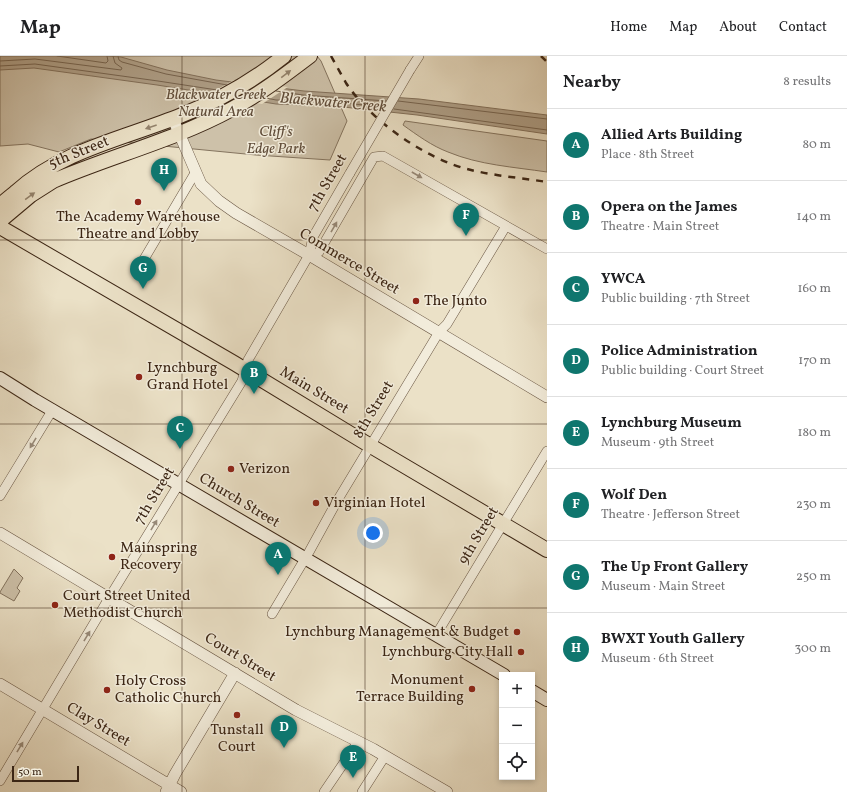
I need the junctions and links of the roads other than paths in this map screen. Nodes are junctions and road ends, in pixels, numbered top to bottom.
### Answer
1 (284, 56) edge
2 (310, 56) edge
3 (419, 56) edge
4 (173, 119) junction
5 (179, 133) junction
6 (195, 173) junction
7 (0, 206) edge
8 (0, 221) edge
9 (506, 226) junction
10 (0, 227) edge
11 (547, 249) edge
12 (309, 255) junction
13 (140, 266) dead end
14 (438, 332) junction
15 (245, 370) junction
16 (0, 378) edge
17 (547, 397) edge
18 (53, 409) junction
19 (370, 445) junction
20 (547, 451) edge
21 (179, 484) junction
22 (0, 496) edge
23 (503, 524) junction
24 (0, 533) edge
25 (547, 550) edge
26 (305, 558) junction
27 (110, 598) junction
28 (272, 614) dead end
29 (436, 635) junction
30 (499, 672) edge
31 (235, 673) junction
32 (0, 684) edge
33 (535, 693) edge
34 (547, 700) edge
35 (42, 709) junction
36 (358, 742) junction
37 (385, 756) junction
38 (0, 781) edge
39 (167, 788) edge
40 (181, 792) edge
41 (324, 792) edge
42 (362, 792) edge
43 (447, 792) edge

1 - 4 main road, 5th Street
5 -> 2 main road, 5th Street
3 - 12 street, 7th Street, bridge
4 - 5 street, Commerce Street
4 -> 7 main road, 5th Street
5 - 6 street, Commerce Street
8 -> 5 main road, 5th Street
6 - 12 street, Commerce Street
6 - 13 street
9 - 11 street
12 -> 9 street
9 - 14 street, 8th Street
10 - 15 main road, Main Street
12 - 14 street, Commerce Street
12 - 15 street, 7th Street
14 - 17 street, Commerce Street
14 - 19 street, 8th Street
15 - 19 main road, Main Street
15 - 21 street, 7th Street
16 - 18 main road, Church Street
18 - 21 main road, Church Street
18 -> 22 street
19 - 23 main road, Main Street
19 - 26 street, 8th Street
20 - 23 street, 9th Street
21 - 26 main road, Church Street
27 -> 21 street, 7th Street
23 - 25 main road, Main Street
23 - 29 street, 9th Street
24 - 27 street, Court Street
26 - 28 street, 8th Street
26 - 29 main road, Church Street
27 - 31 street, Court Street
35 -> 27 street, 7th Street
29 - 30 main road, Church Street
31 - 36 street, Court Street
31 - 39 street
32 - 35 street, Clay Street
33 - 34 main road
38 -> 35 street, 7th Street
35 - 39 street, Clay Street
36 - 37 street, Court Street
36 - 41 street
37 - 42 street
37 - 43 street, Court Street
39 - 40 street, Clay Street

